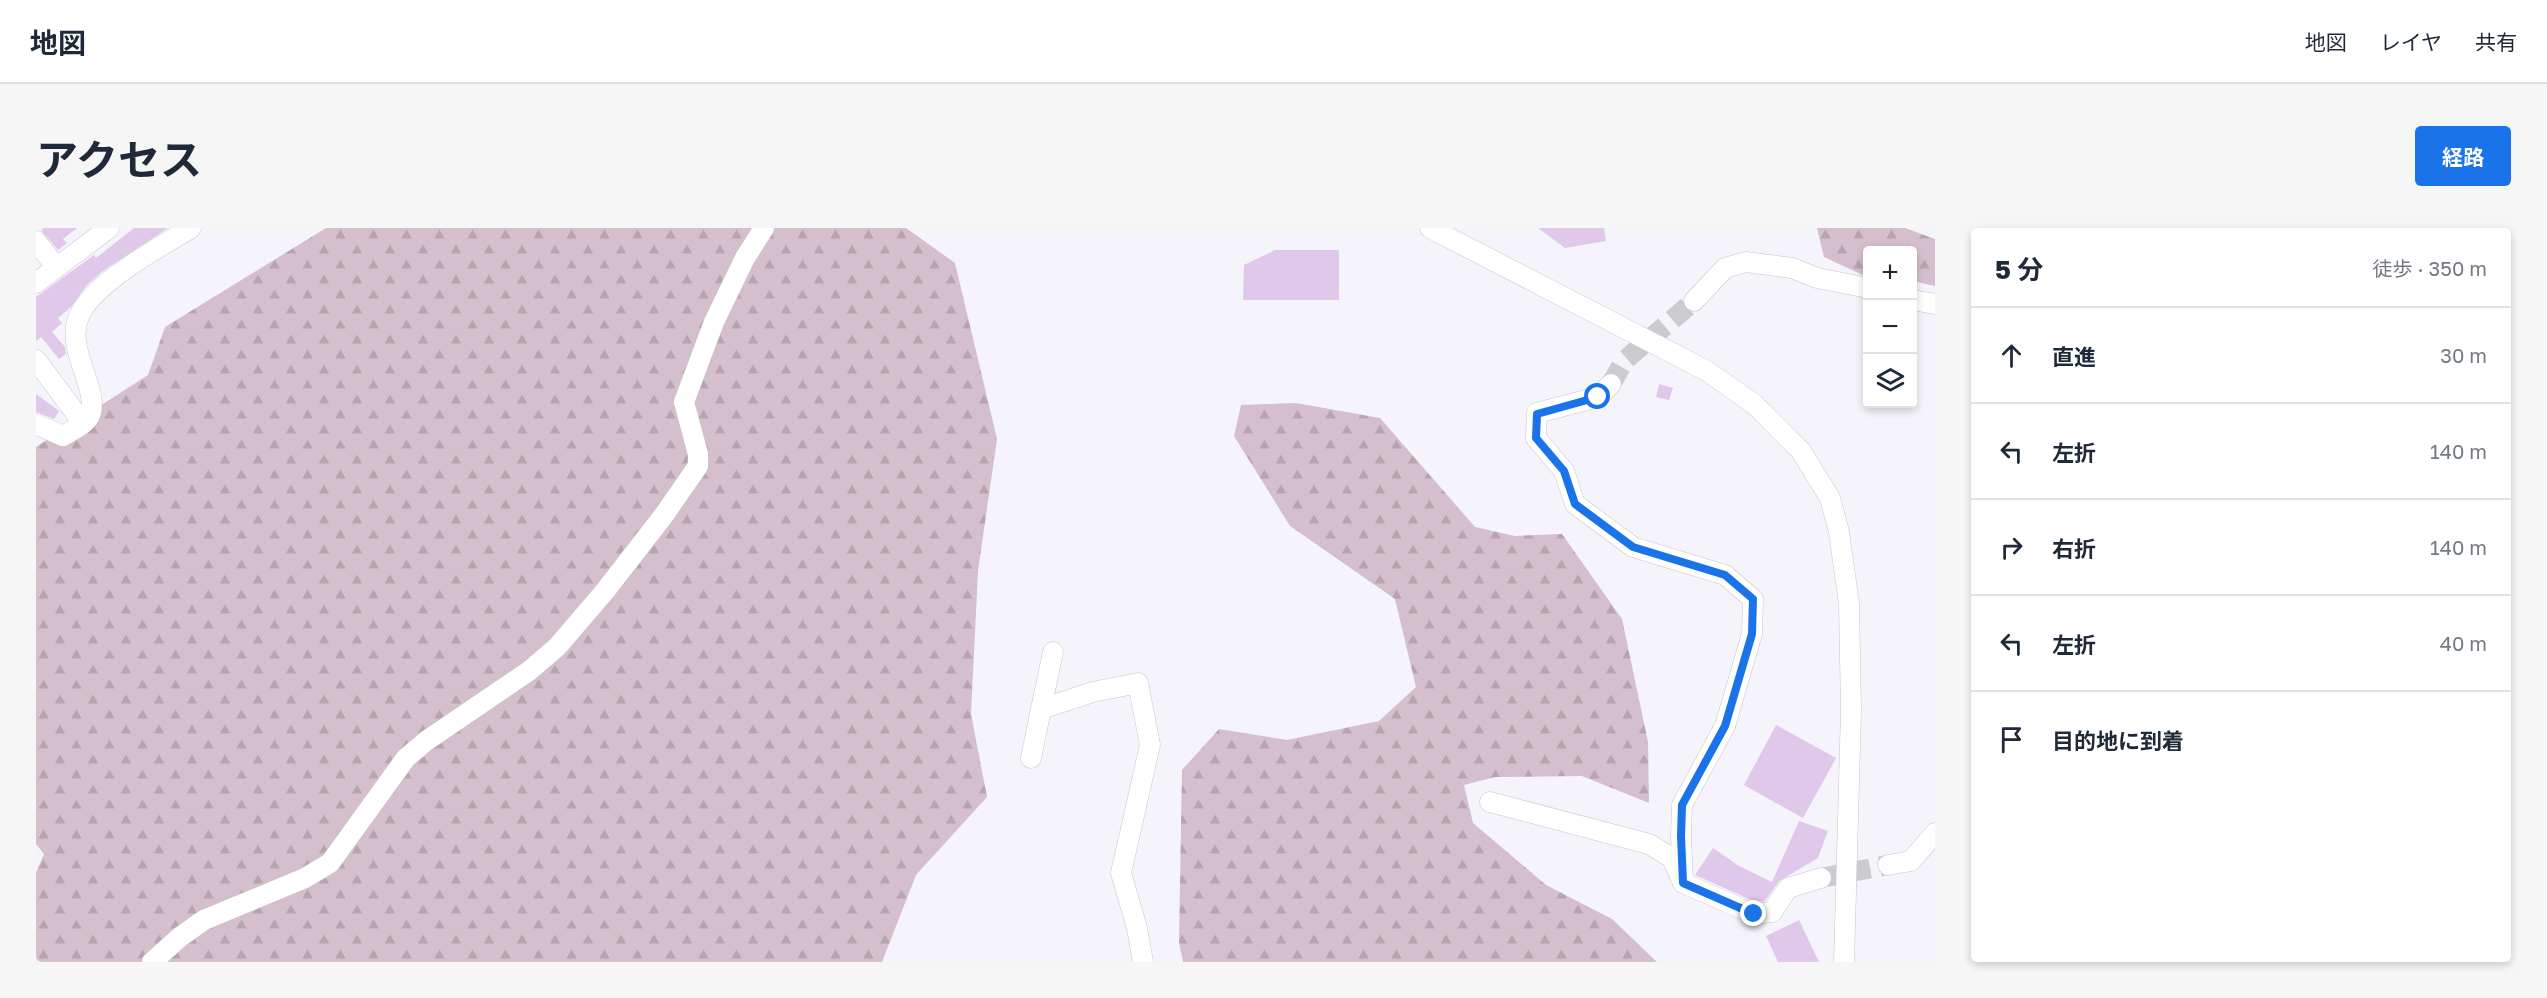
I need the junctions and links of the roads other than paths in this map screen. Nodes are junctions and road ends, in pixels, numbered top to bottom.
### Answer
1 (109, 228) edge
2 (191, 228) edge
3 (764, 228) edge
4 (1430, 228) edge
5 (36, 241) edge
6 (56, 267) junction
7 (36, 283) edge
8 (1863, 287) edge
9 (1694, 301) tunnel mouth
10 (1917, 301) edge
11 (1935, 304) edge
12 (36, 360) edge
13 (1611, 384) tunnel mouth
14 (83, 423) junction
15 (36, 424) edge
16 (1053, 652) dead end
17 (1041, 709) junction
18 (1031, 758) dead end
19 (1490, 802) dead end
20 (1935, 833) edge
21 (1888, 865) tunnel mouth
22 (1821, 878) tunnel mouth
23 (1683, 883) junction
24 (152, 962) edge
25 (1143, 962) edge
26 (1844, 962) edge

1 - 6 street
2 - 14 street
3 - 24 street
4 - 26 street
5 - 6 street
6 - 7 street
8 - 9 street
10 - 11 street
12 - 14 street
13 - 23 street
14 - 15 street
16 - 17 street
17 - 18 street
17 - 25 street
19 - 23 street
20 - 21 street
22 - 23 street

